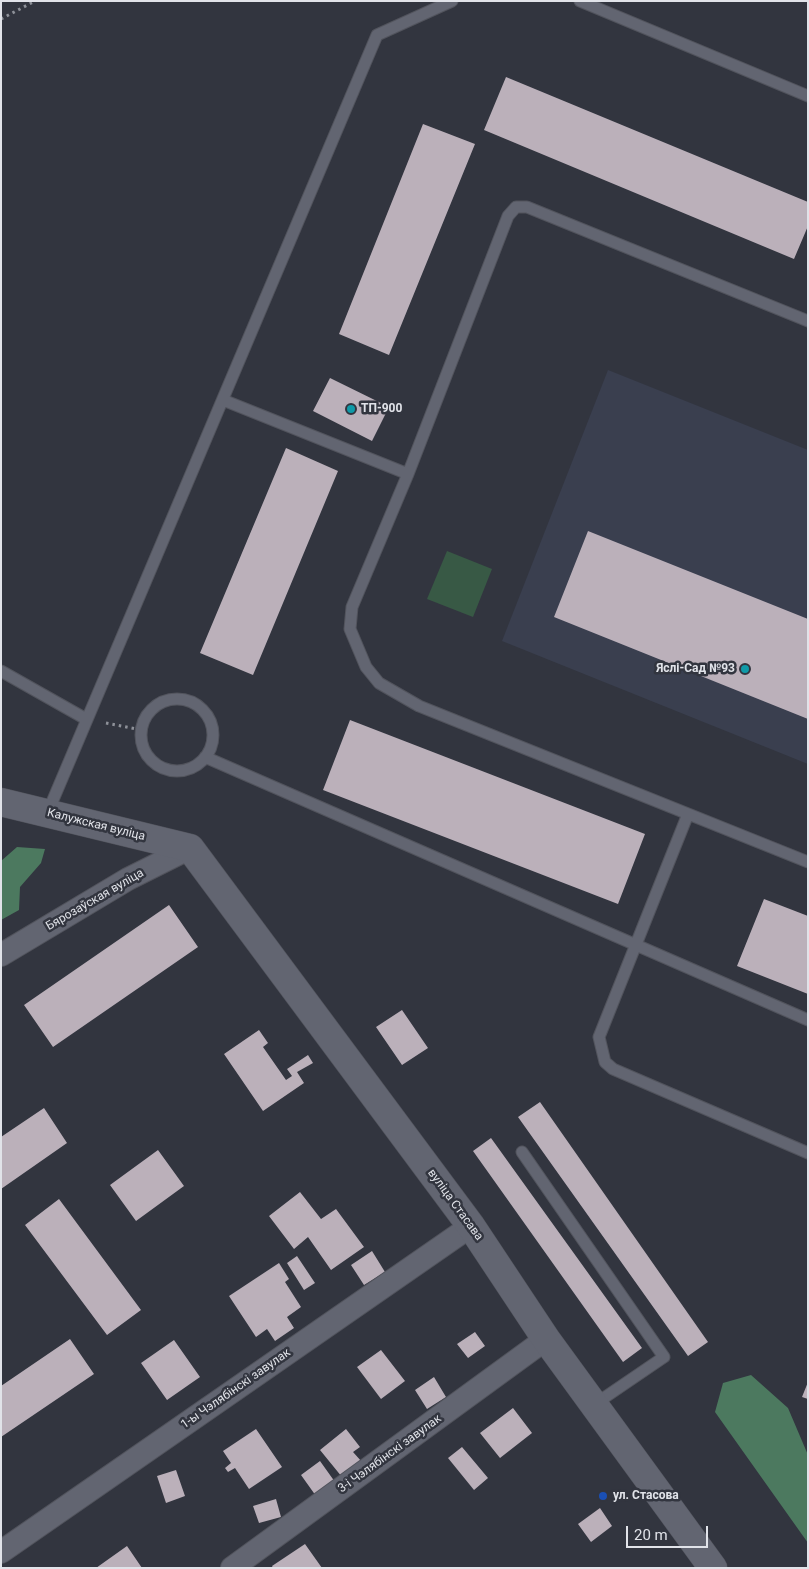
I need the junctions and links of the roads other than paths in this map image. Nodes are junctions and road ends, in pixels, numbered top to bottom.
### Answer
1 (452, 1) edge
2 (580, 1) edge
3 (808, 96) edge
4 (808, 321) edge
5 (223, 400) junction
6 (408, 474) junction
7 (1, 671) edge
8 (86, 719) junction
9 (205, 757) junction
10 (1, 802) edge
11 (47, 814) junction
12 (688, 814) junction
13 (190, 848) junction
14 (808, 862) edge
15 (636, 946) junction
16 (1, 955) edge
17 (808, 1020) edge
18 (522, 1152) dead end
19 (808, 1152) edge
20 (471, 1226) junction
21 (546, 1339) junction
22 (595, 1404) junction
23 (1, 1552) edge
24 (232, 1568) edge
25 (713, 1568) edge

1 - 5 lane
2 - 3 lane
4 - 6 lane
5 - 6 lane
5 - 8 lane
6 - 12 lane
7 - 8 lane
8 - 11 lane
9 - 9 lane
9 - 15 lane
10 - 11 street, Калужская вуліца
11 - 13 street, Калужская вуліца
12 - 14 lane
12 - 15 lane
13 - 16 street, Бярозаўская вуліца
13 - 20 street, вуліца Стасава
15 - 17 lane
15 - 19 lane
18 - 22 lane
20 - 21 street, вуліца Стасава
20 - 23 street, 1-ы Чэлябінскі завулак
21 - 22 street, вуліца Стасава
21 - 24 street, 3-і Чэлябінскі завулак
22 - 25 street, вуліца Стасава

